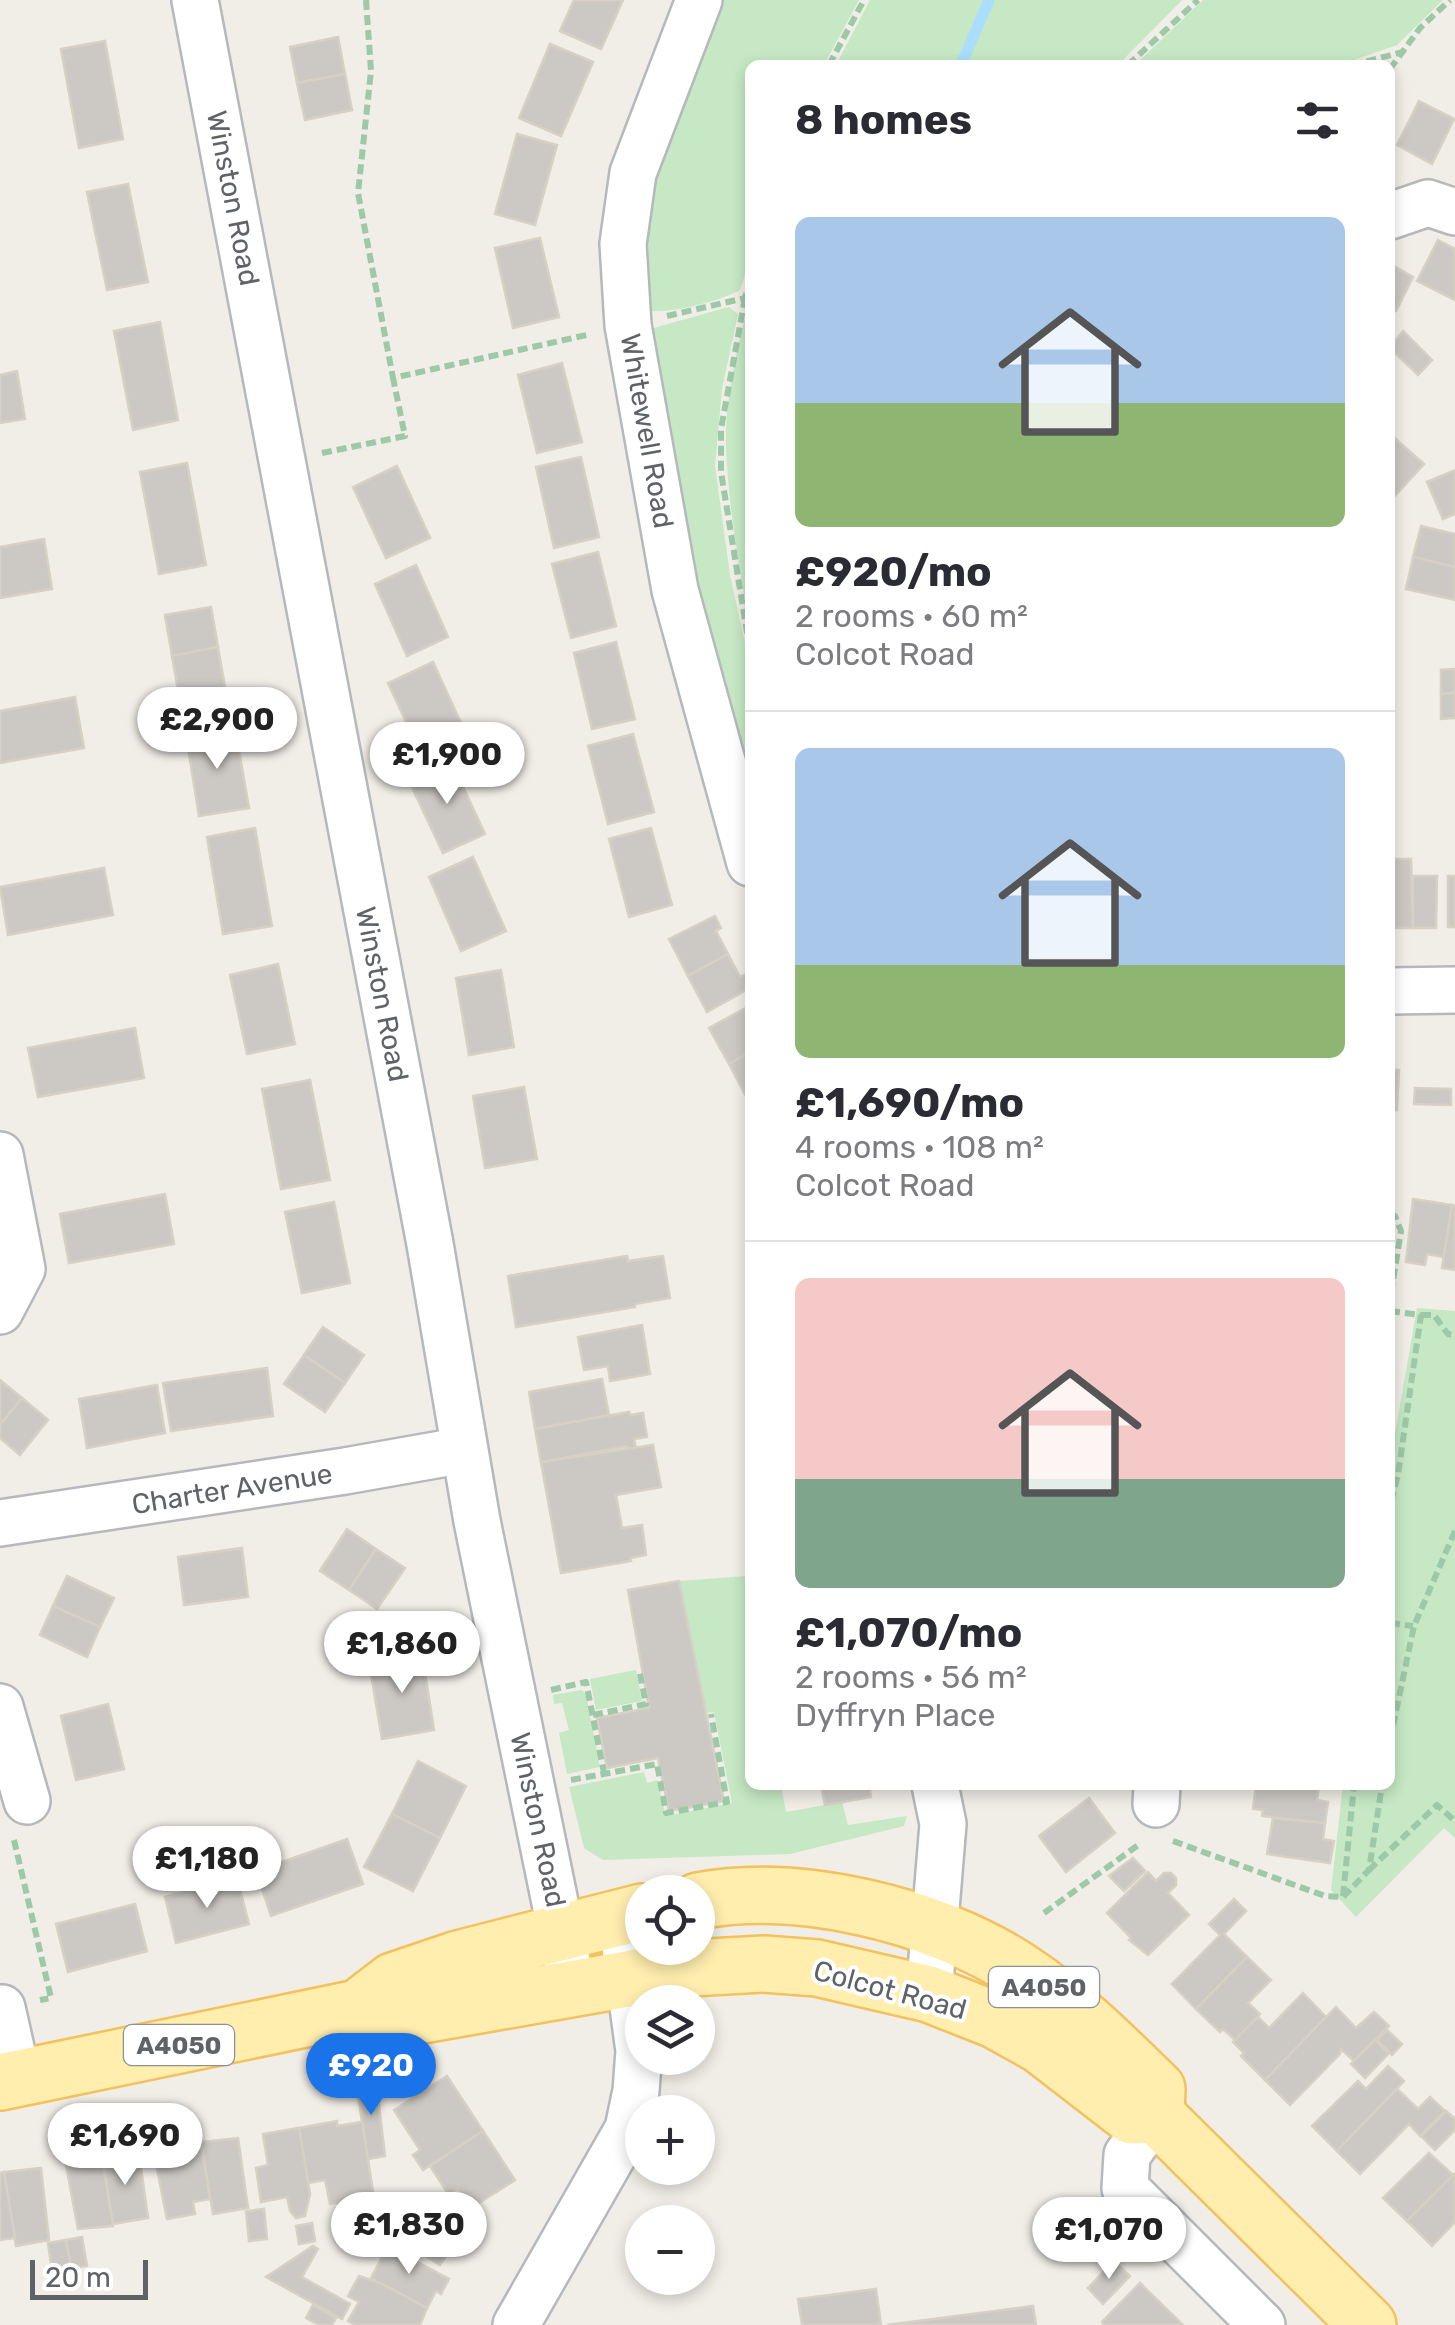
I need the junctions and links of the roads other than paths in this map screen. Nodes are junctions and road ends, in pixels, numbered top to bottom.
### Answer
1 (195, 0) edge
2 (699, 0) edge
3 (1455, 212) edge
4 (1395, 214) edge
5 (745, 845) edge
6 (1455, 990) edge
7 (1395, 991) edge
8 (0, 1155) edge
9 (0, 1311) edge
10 (464, 1450) junction
11 (0, 1523) edge
12 (0, 1707) edge
13 (936, 1790) edge
14 (27, 1801) road end
15 (715, 1900) edge
16 (625, 1917) edge
17 (936, 1930) junction
18 (563, 1934) junction
19 (630, 1965) edge
20 (630, 1976) junction
21 (572, 1988) junction
22 (929, 1994) junction
23 (2, 2008) edge
24 (358, 2008) junction
25 (9, 2080) edge
26 (1156, 2114) junction
27 (516, 2325) edge
28 (1262, 2325) edge
29 (1368, 2325) edge

1 - 10 street, Winston Road
2 - 5 street, Whitewell Road
3 - 4 street
6 - 7 street
8 - 9 street
10 - 11 street, Charter Avenue
10 - 18 street, Winston Road
12 - 14 street
13 - 17 street
15 - 17 main road, Colcot Road / A4050
16 - 18 main road, Colcot Road / A4050
17 - 22 street
17 - 26 main road, Colcot Road / A4050
18 - 21 street, Winston Road
18 - 24 main road, Colcot Road / A4050
19 - 20 street
20 - 21 main road, Colcot Road / A4050
20 - 22 main road, Colcot Road / A4050
20 - 27 street
21 - 24 main road, Colcot Road / A4050
22 - 26 main road, Colcot Road / A4050
23 - 25 street
24 - 25 main road, Colcot Road / A4050
26 - 28 street
26 - 29 main road, Colcot Road / A4050

